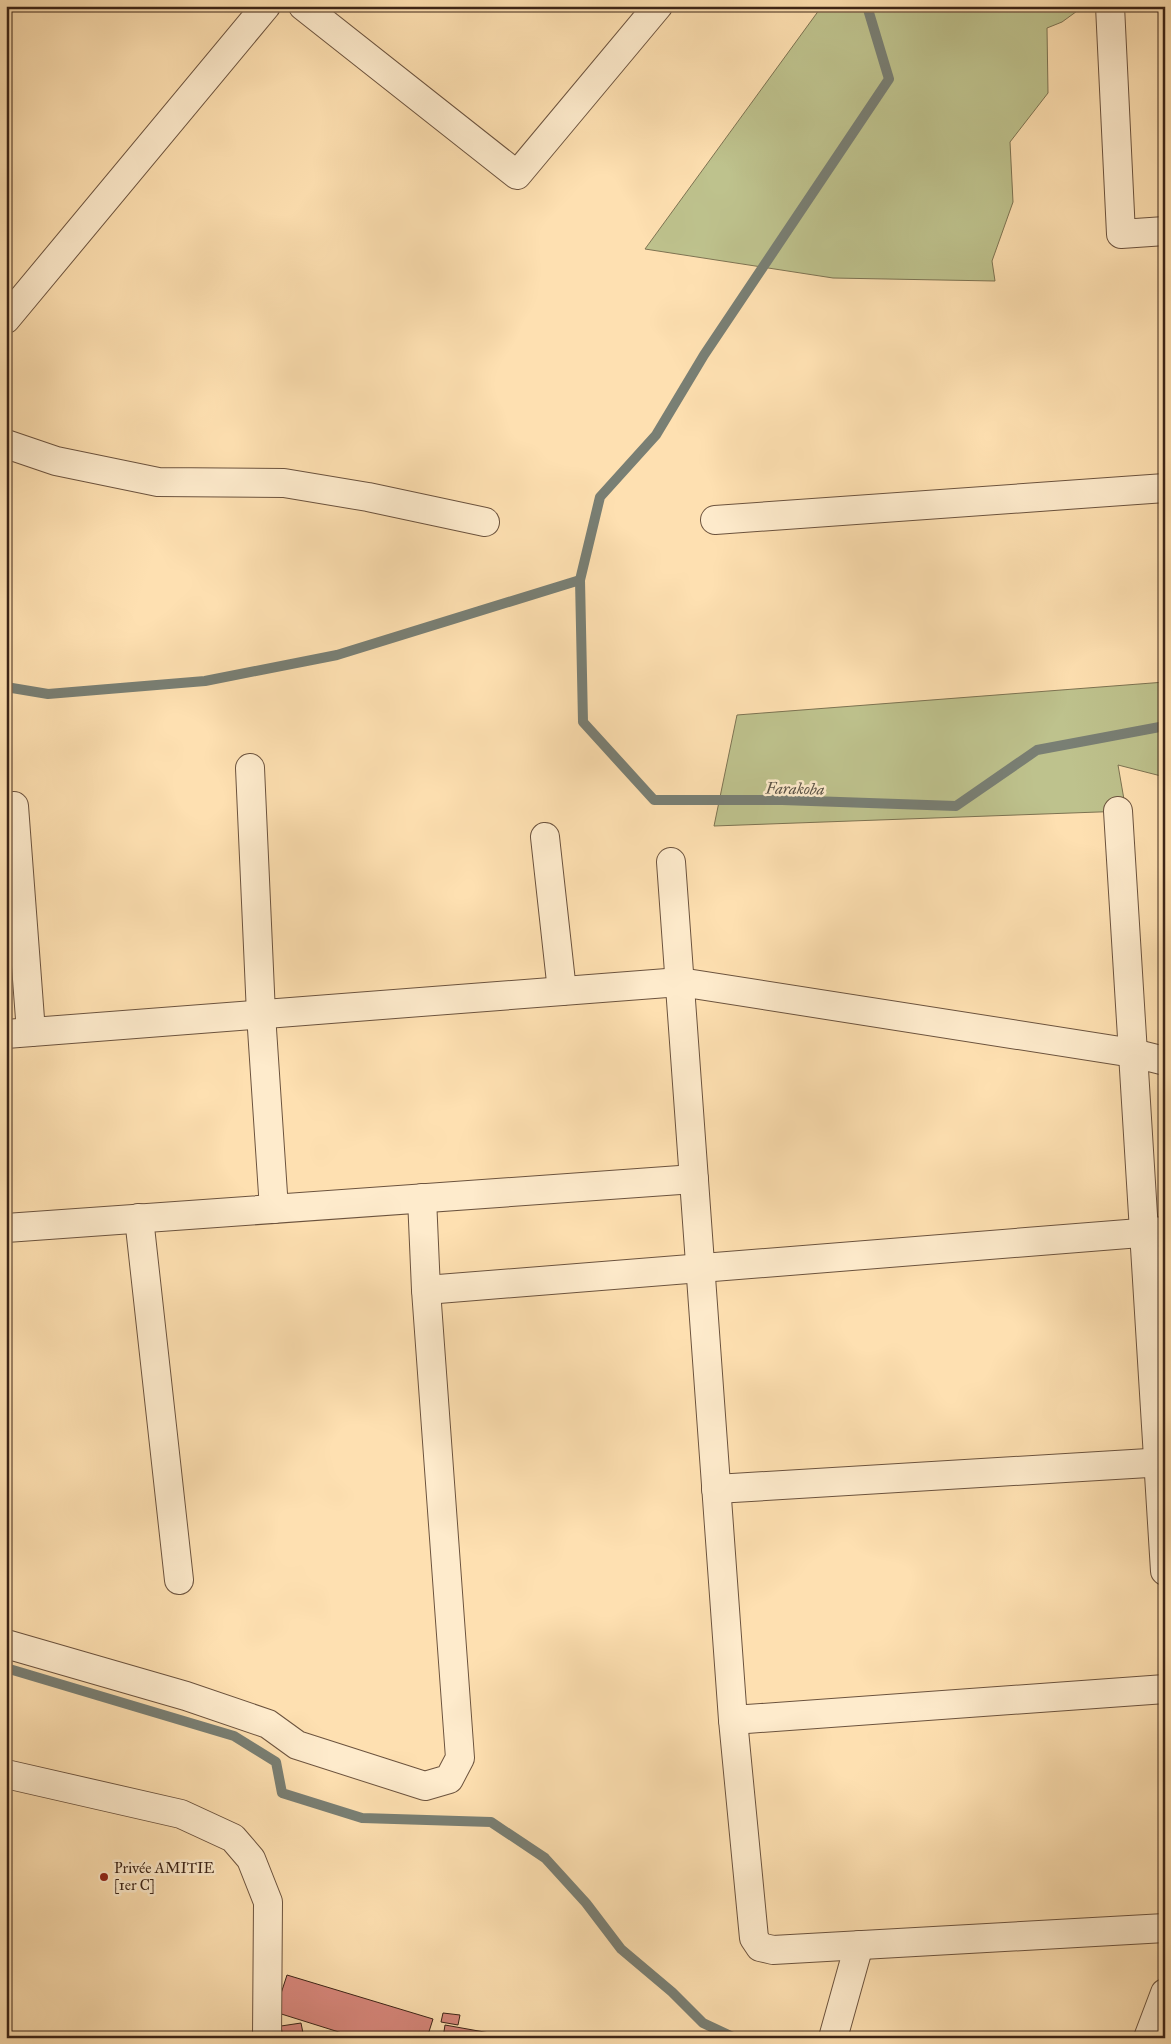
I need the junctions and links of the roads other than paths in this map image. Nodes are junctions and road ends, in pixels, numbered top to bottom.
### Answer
1 (266, 6) edge
2 (303, 6) edge
3 (658, 6) edge
4 (1110, 6) edge
5 (1165, 231) edge
6 (6, 319) edge
7 (6, 444) edge
8 (1165, 488) edge
9 (715, 520) dead end
10 (485, 522) dead end
11 (250, 768) dead end
12 (14, 806) dead end
13 (1118, 811) dead end
14 (546, 837) dead end
15 (671, 862) dead end
16 (680, 982) junction
17 (562, 991) junction
18 (261, 1014) junction
19 (19, 1033) edge
20 (1133, 1053) junction
21 (1165, 1061) edge
22 (694, 1179) junction
23 (422, 1198) junction
24 (274, 1209) junction
25 (139, 1218) junction
26 (6, 1228) edge
27 (1154, 1232) edge
28 (700, 1268) junction
29 (426, 1290) junction
30 (1161, 1463) edge
31 (716, 1489) junction
32 (1165, 1571) edge
33 (179, 1580) dead end
34 (6, 1644) edge
35 (1165, 1689) edge
36 (733, 1720) junction
37 (6, 1774) edge
38 (1165, 1928) edge
39 (859, 1945) junction
40 (1165, 1993) edge
41 (1150, 2033) edge
42 (267, 2038) edge
43 (833, 2038) edge

1 - 6 street
2 - 3 street
4 - 5 street
7 - 10 street
8 - 9 street
11 - 18 street
12 - 19 street
13 - 20 street
14 - 17 street
15 - 16 street
16 - 17 street
16 - 20 street
16 - 22 street
17 - 18 street
18 - 19 street
18 - 24 street
20 - 21 street
20 - 27 street
22 - 23 street
22 - 28 street
23 - 24 street
23 - 29 street
24 - 25 street
25 - 26 street
25 - 33 street
27 - 28 street
27 - 30 street
28 - 29 street
28 - 31 street
29 - 34 street
30 - 31 street
30 - 32 street
31 - 36 street
35 - 36 street
36 - 39 street
37 - 42 street
38 - 39 street
39 - 43 street
40 - 41 street

